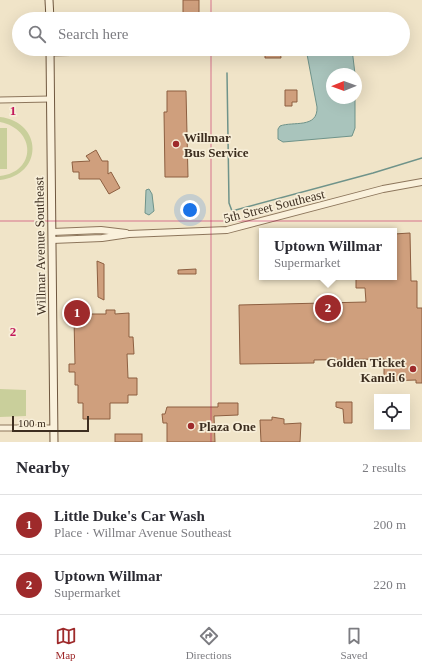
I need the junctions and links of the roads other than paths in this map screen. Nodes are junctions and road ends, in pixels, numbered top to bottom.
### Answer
1 (49, 0) edge
2 (50, 12) edge
3 (50, 56) edge
4 (50, 99) junction
5 (0, 100) edge
6 (422, 182) edge
7 (52, 232) junction
8 (129, 234) junction
9 (52, 240) junction
10 (0, 428) edge
11 (54, 428) junction
12 (54, 442) edge

1 - 2 main road
3 - 4 main road, Willmar Avenue Southeast
4 - 5 street
4 - 7 main road, Willmar Avenue Southeast
6 - 8 street, 5th Street Southeast
7 - 8 street, 5th Street Southeast
7 - 9 main road, Willmar Avenue Southeast
8 - 9 street, 5th Street Southeast
9 - 11 main road, Willmar Avenue Southeast
10 - 11 street
11 - 12 main road, Willmar Avenue Southeast

